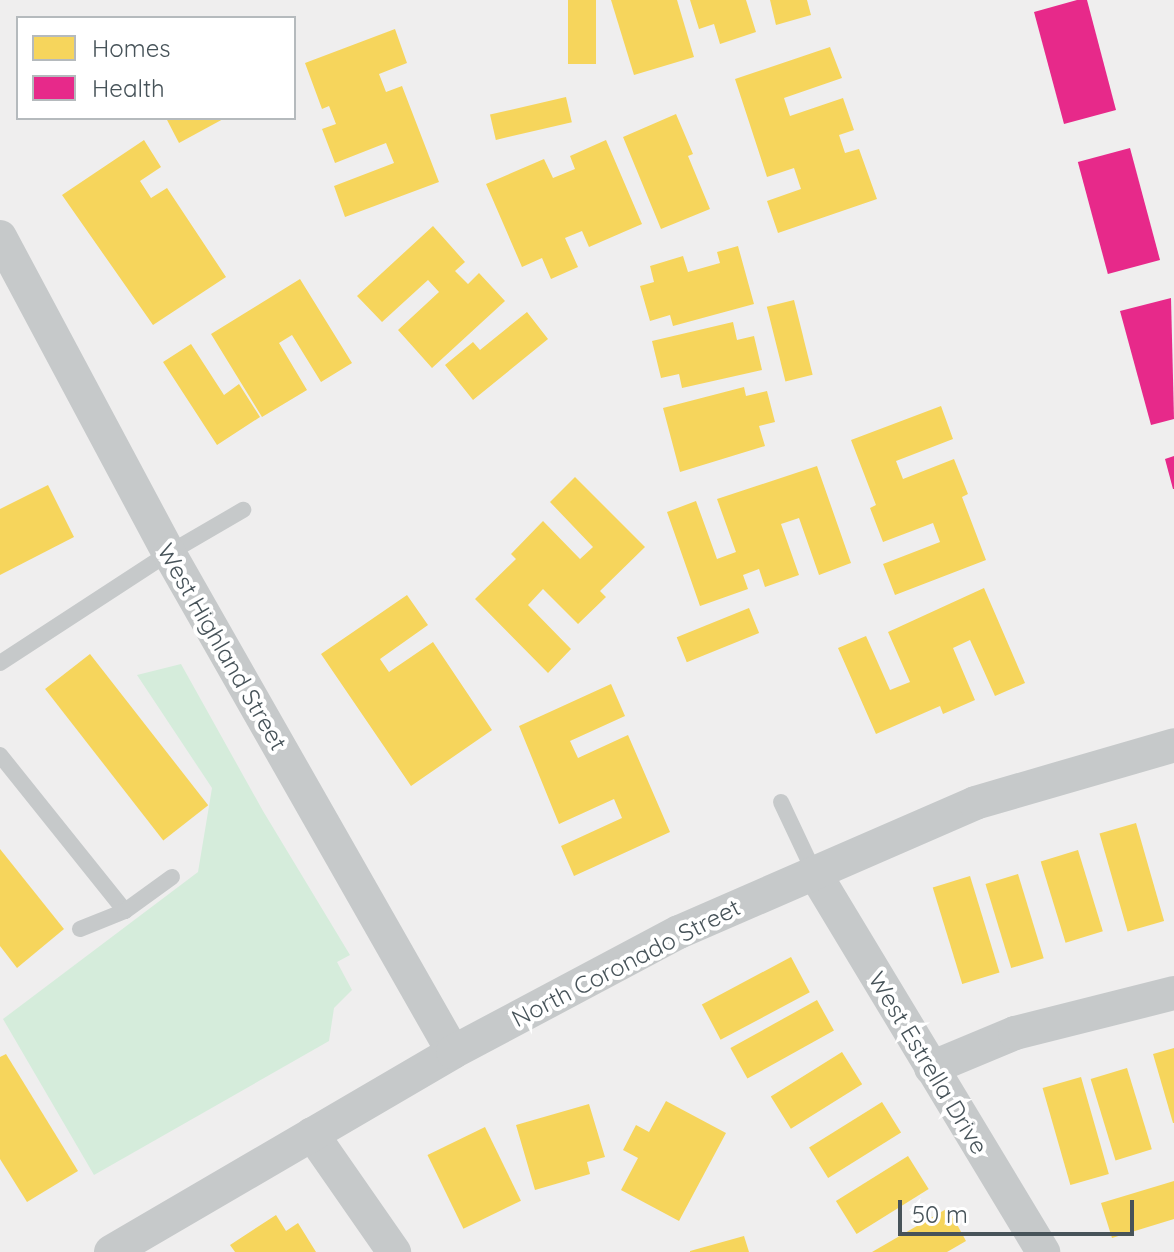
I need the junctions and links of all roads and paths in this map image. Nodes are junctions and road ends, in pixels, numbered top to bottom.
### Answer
1 (0, 237) edge
2 (243, 510) dead end
3 (169, 553) junction
4 (0, 663) edge
5 (1174, 745) edge
6 (0, 755) edge
7 (781, 802) dead end
8 (814, 872) junction
9 (172, 877) dead end
10 (125, 911) junction
11 (80, 929) dead end
12 (1174, 993) edge
13 (453, 1052) junction
14 (931, 1068) junction
15 (312, 1134) junction
16 (111, 1252) edge
17 (394, 1252) edge
18 (1043, 1252) edge

1 - 3 street, West Highland Street
2 - 3 lane
3 - 4 lane
3 - 13 street, West Highland Street
5 - 8 street, North Coronado Street
6 - 10 lane
7 - 8 lane
8 - 13 street, North Coronado Street
8 - 14 street, West Estrella Drive
9 - 10 lane
10 - 11 lane
12 - 14 street
13 - 15 street, North Coronado Street
14 - 18 street, West Estrella Drive
15 - 16 street, North Coronado Street
15 - 17 street

